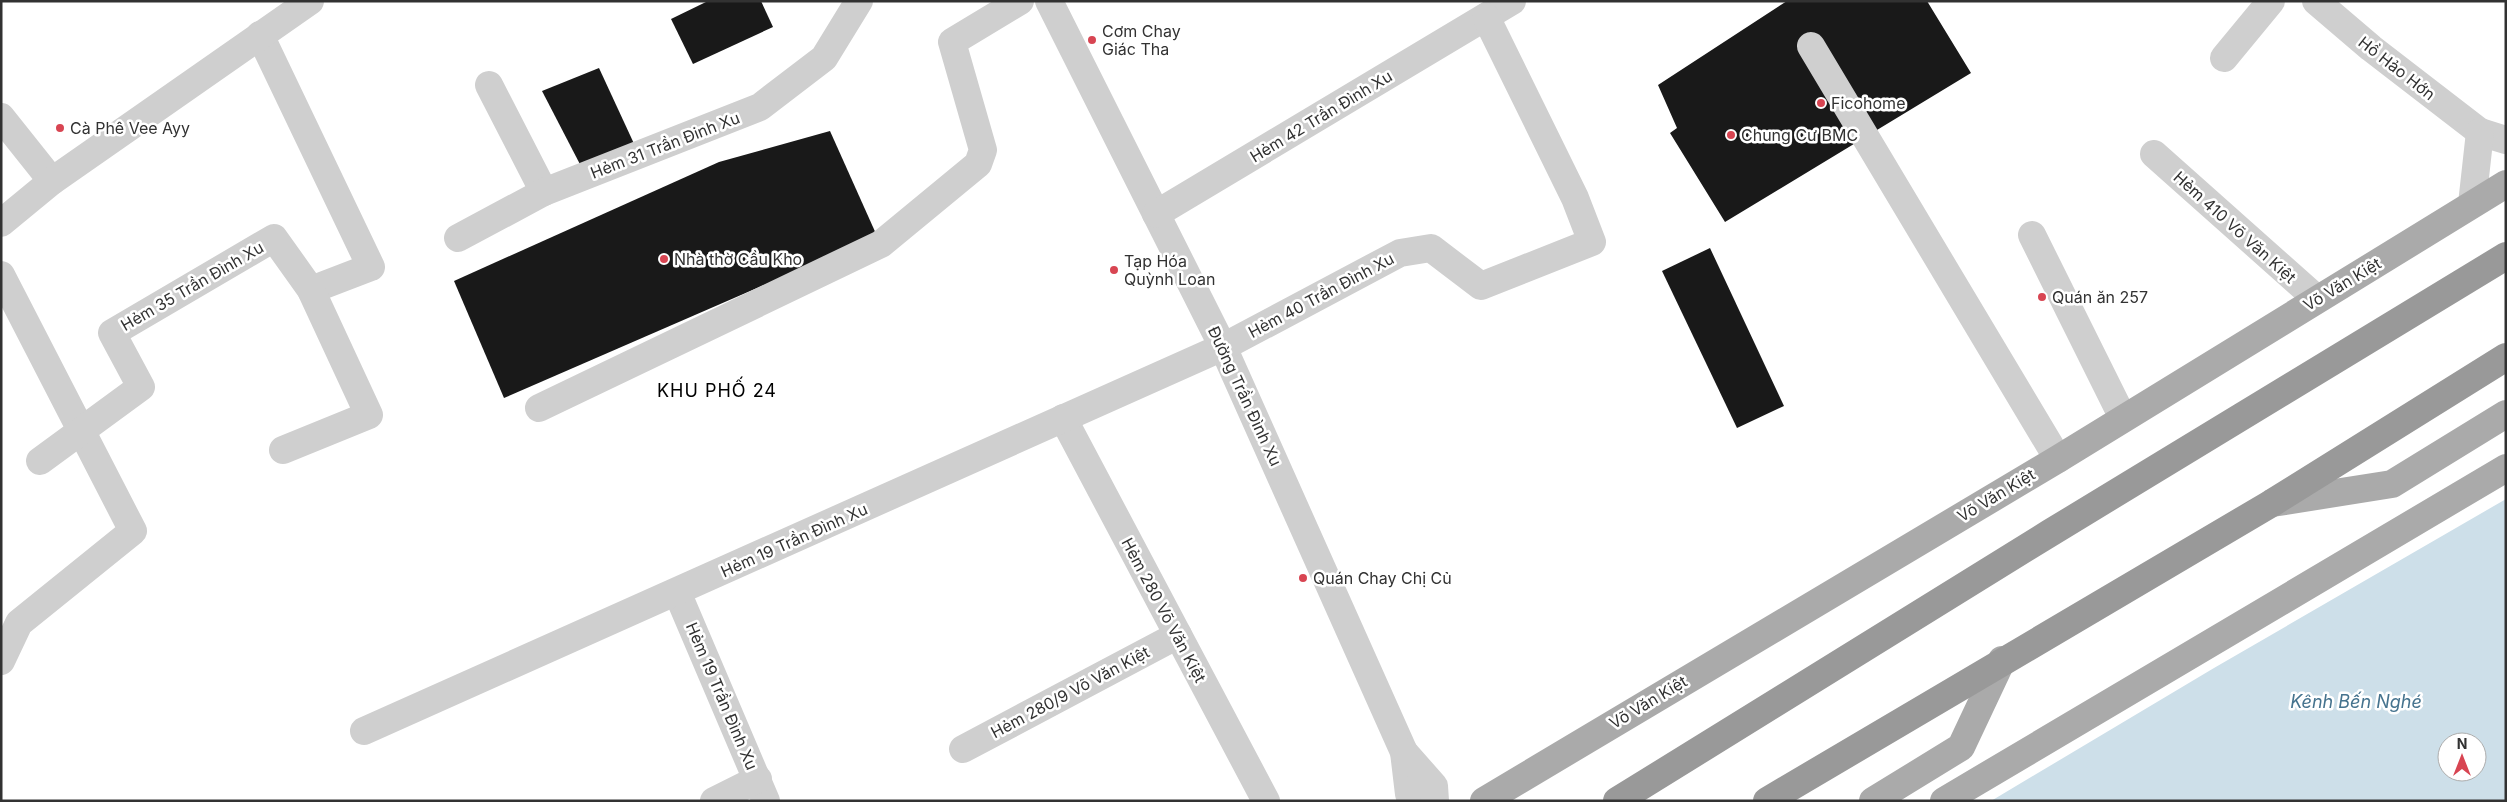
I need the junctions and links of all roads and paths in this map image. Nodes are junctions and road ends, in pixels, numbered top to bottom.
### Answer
1 (310, 1) edge
2 (859, 1) edge
3 (1020, 1) edge
4 (1048, 1) edge
5 (1512, 1) edge
6 (2270, 1) edge
7 (2316, 1) edge
8 (1486, 17) junction
9 (260, 35) junction
10 (1811, 46) dead end
11 (2224, 58) dead end
12 (489, 84) dead end
13 (1, 117) edge
14 (2480, 132) junction
15 (2506, 140) edge
16 (2154, 154) dead end
17 (52, 181) junction
18 (2506, 184) edge
19 (544, 192) junction
20 (2472, 204) junction
21 (1156, 214) junction
22 (1, 223) edge
23 (2032, 235) dead end
24 (458, 238) dead end
25 (2506, 256) edge
26 (1, 275) edge
27 (311, 290) junction
28 (2317, 299) junction
29 (1223, 346) junction
30 (2506, 357) edge
31 (539, 408) dead end
32 (2506, 414) edge
33 (1063, 418) junction
34 (2123, 418) junction
35 (82, 430) junction
36 (283, 450) dead end
37 (2058, 459) junction
38 (40, 461) dead end
39 (2506, 468) edge
40 (2272, 503) junction
41 (677, 592) junction
42 (1178, 635) junction
43 (2002, 660) junction
44 (1, 661) edge
45 (364, 731) dead end
46 (963, 749) dead end
47 (1404, 752) junction
48 (762, 790) edge
49 (714, 801) edge
50 (1266, 801) edge
51 (1414, 801) edge
52 (1435, 801) edge
53 (1484, 801) edge
54 (1617, 801) edge
55 (1767, 801) edge
56 (1873, 801) edge
57 (1944, 801) edge

1 - 9 street
2 - 19 street, Hẻm 31 Trần Đinh Xu
3 - 31 street
4 - 21 street, Đường Trần Ðình Xu
5 - 8 street, Hẻm 42 Trần Ðình Xu
6 - 11 street
7 - 14 street, Hồ Hảo Hớn
8 - 21 street, Hẻm 42 Trần Ðình Xu
8 - 29 street, Hẻm 40 Trần Đình Xu
9 - 17 street
9 - 27 street
10 - 37 street
12 - 19 street
13 - 17 street
14 - 15 street, Hồ Hảo Hớn
14 - 20 street
16 - 28 street, Hẻm 410 Võ Văn Kiệt
17 - 22 street
18 - 20 main road, Võ Văn Kiệt
19 - 24 street, Hẻm 31 Trần Đinh Xu
20 - 28 main road, Võ Văn Kiệt
21 - 29 street, Đường Trần Ðình Xu
23 - 34 street
25 - 54 highway
26 - 35 street
27 - 35 street, Hẻm 35 Trần Đình Xu
27 - 36 street, Hẻm 35 Trần Đình Xu
28 - 34 main road, Võ Văn Kiệt
29 - 33 street, Hẻm 19 Trần Ðình Xu
29 - 47 street, Đường Trần Ðình Xu
30 - 40 highway
32 - 40 main road
33 - 41 street, Hẻm 19 Trần Ðình Xu
33 - 42 street, Hẻm 280 Võ Văn Kiệt
34 - 37 main road, Võ Văn Kiệt
35 - 38 street, Hẻm 35 Trần Đình Xu
35 - 44 street
37 - 53 main road, Võ Văn Kiệt
39 - 57 main road
40 - 43 highway
41 - 45 street, Hẻm 19 Trần Ðình Xu
41 - 48 street, Hẻm 19 Trần Đình Xu
42 - 46 street, Hẻm 280/9 Võ Văn Kiệt
42 - 50 street, Hẻm 280 Võ Văn Kiệt
43 - 55 highway
43 - 56 main road
47 - 51 street, Đường Trần Ðình Xu
47 - 52 street
48 - 49 street

